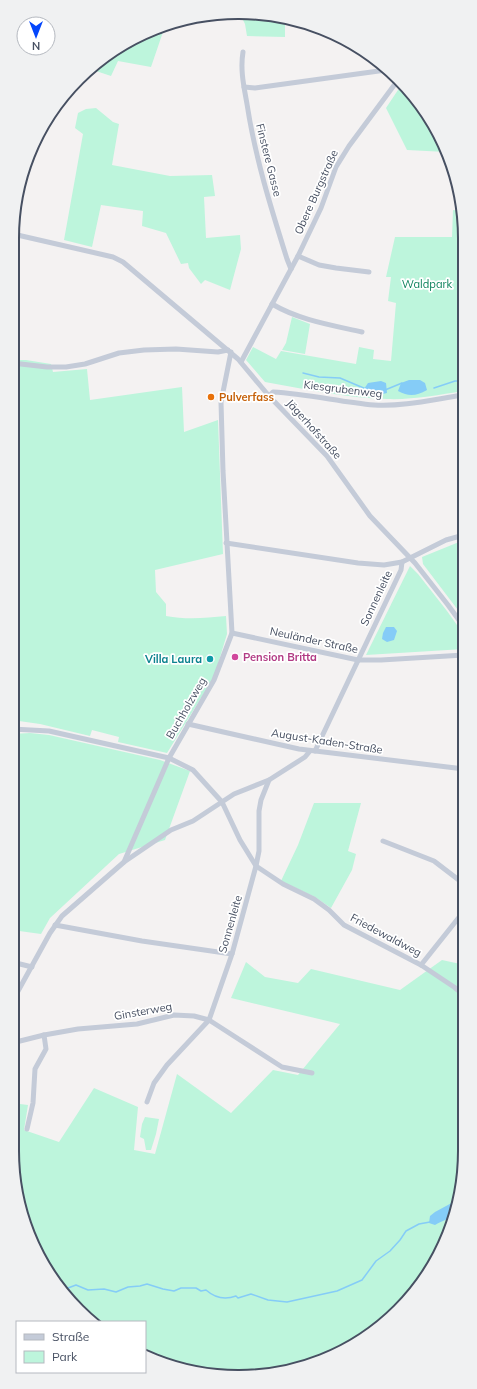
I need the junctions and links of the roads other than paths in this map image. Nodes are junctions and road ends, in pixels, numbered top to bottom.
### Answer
1 (243, 52) dead end
2 (380, 71) edge
3 (395, 84) edge
4 (244, 87) junction
5 (19, 235) edge
6 (298, 256) junction
7 (291, 269) junction
8 (369, 272) dead end
9 (272, 304) junction
10 (362, 332) dead end
11 (230, 351) junction
12 (241, 362) junction
13 (19, 364) edge
14 (269, 396) junction
15 (458, 397) edge
16 (458, 537) edge
17 (226, 543) junction
18 (409, 558) junction
19 (402, 562) junction
20 (458, 619) edge
21 (232, 633) junction
22 (458, 655) edge
23 (358, 660) junction
24 (188, 724) junction
25 (19, 729) edge
26 (313, 751) junction
27 (169, 758) junction
28 (458, 767) edge
29 (269, 780) junction
30 (222, 802) junction
31 (383, 841) dead end
32 (124, 862) junction
33 (256, 866) junction
34 (458, 879) edge
35 (458, 919) edge
36 (55, 925) junction
37 (232, 954) junction
38 (19, 964) edge
39 (421, 965) junction
40 (32, 967) junction
41 (19, 990) edge
42 (458, 990) edge
43 (209, 1020) junction
44 (44, 1034) junction
45 (19, 1041) edge
46 (312, 1073) dead end
47 (147, 1102) dead end
48 (27, 1129) dead end

1 - 4 street, Finstere Gasse
2 - 4 street
3 - 6 street, Obere Burgstraße
4 - 7 street, Finstere Gasse
5 - 11 street, Jägerhofstraße
6 - 7 street, Obere Burgstraße
6 - 8 street
7 - 9 street, Obere Burgstraße
9 - 10 street
9 - 12 street, Obere Burgstraße
11 - 12 street, Jägerhofstraße
11 - 13 street
11 - 17 street, Buchholzweg
12 - 14 street, Jägerhofstraße
14 - 15 street, Kiesgrubenweg
14 - 18 street, Jägerhofstraße
16 - 18 street
17 - 19 street
17 - 21 street, Buchholzweg
18 - 19 street
18 - 20 street, Jägerhofstraße
19 - 23 street, Sonnenleite
21 - 23 street, Neuländer Straße
21 - 24 street, Buchholzweg
22 - 23 street, Neuländer Straße
23 - 26 street, Sonnenleite
24 - 26 street, August-Kaden-Straße
24 - 27 street, Buchholzweg
25 - 27 street, Friedewaldweg
26 - 28 street, August-Kaden-Straße
26 - 29 street, Sonnenleite
27 - 30 street, Friedewaldweg
27 - 32 street, Buchholzweg
29 - 30 street
29 - 33 street, Sonnenleite
30 - 32 street
30 - 33 street, Friedewaldweg
31 - 34 street
32 - 36 street, Buchholzweg
33 - 37 street, Sonnenleite
33 - 39 street, Friedewaldweg
35 - 39 street
36 - 37 street
36 - 40 street, Buchholzweg
37 - 43 street, Sonnenleite
38 - 40 street
39 - 42 street, Friedewaldweg
40 - 41 street, Buchholzweg
43 - 44 street, Ginsterweg
43 - 46 street, Ginsterweg
43 - 47 street, Sonnenleite
44 - 45 street, Ginsterweg
44 - 48 street

